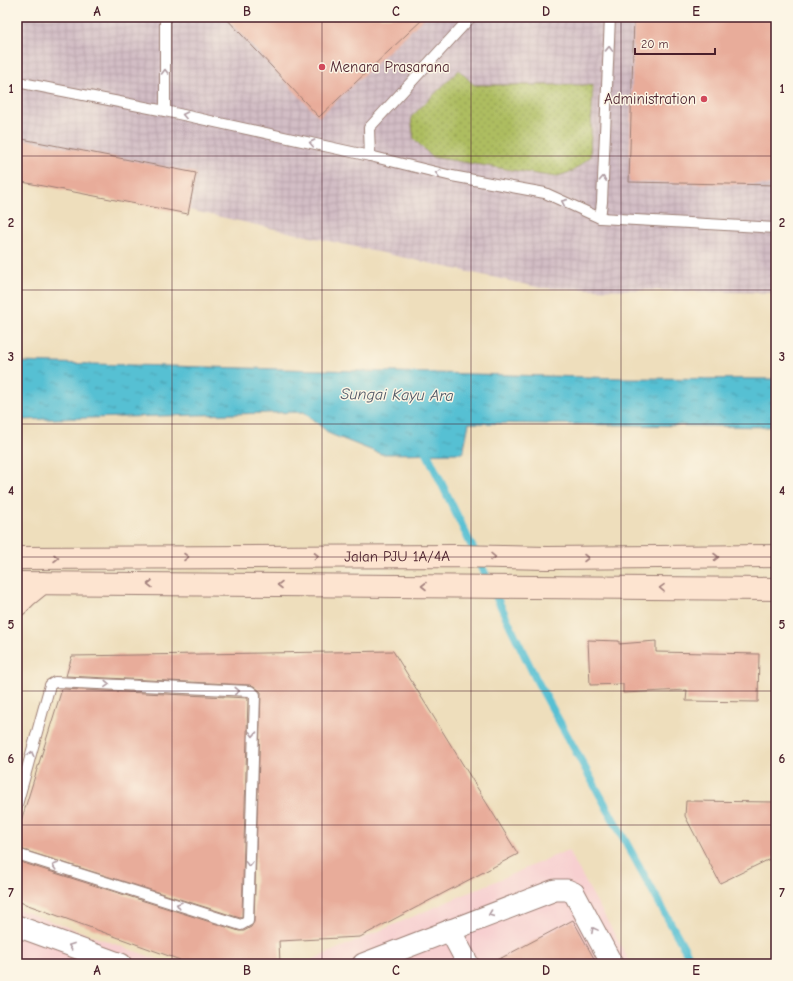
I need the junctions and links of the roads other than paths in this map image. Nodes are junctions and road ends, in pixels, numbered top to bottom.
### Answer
1 (165, 17) edge
2 (471, 17) edge
3 (610, 17) edge
4 (17, 82) edge
5 (165, 111) junction
6 (370, 156) junction
7 (600, 218) junction
8 (776, 228) edge
9 (776, 556) edge
10 (17, 558) edge
11 (17, 583) edge
12 (42, 583) junction
13 (776, 589) edge
14 (17, 605) edge
15 (17, 805) edge
16 (17, 854) edge
17 (17, 926) edge
18 (450, 930) junction
19 (116, 963) edge
20 (363, 964) edge
21 (468, 964) edge
22 (612, 964) edge

5 -> 1 lane
2 - 6 lane
7 -> 3 lane
4 - 5 lane
6 -> 5 lane
7 -> 6 lane
7 - 8 lane
10 -> 9 street, Jalan PJU 1A/4A
11 - 12 street, Jalan PJU 1A/4A
13 -> 12 street, Jalan PJU 1A/4A
12 - 14 street
15 -> 16 lane
19 -> 17 street
18 - 20 street
18 - 21 street
22 -> 18 street

